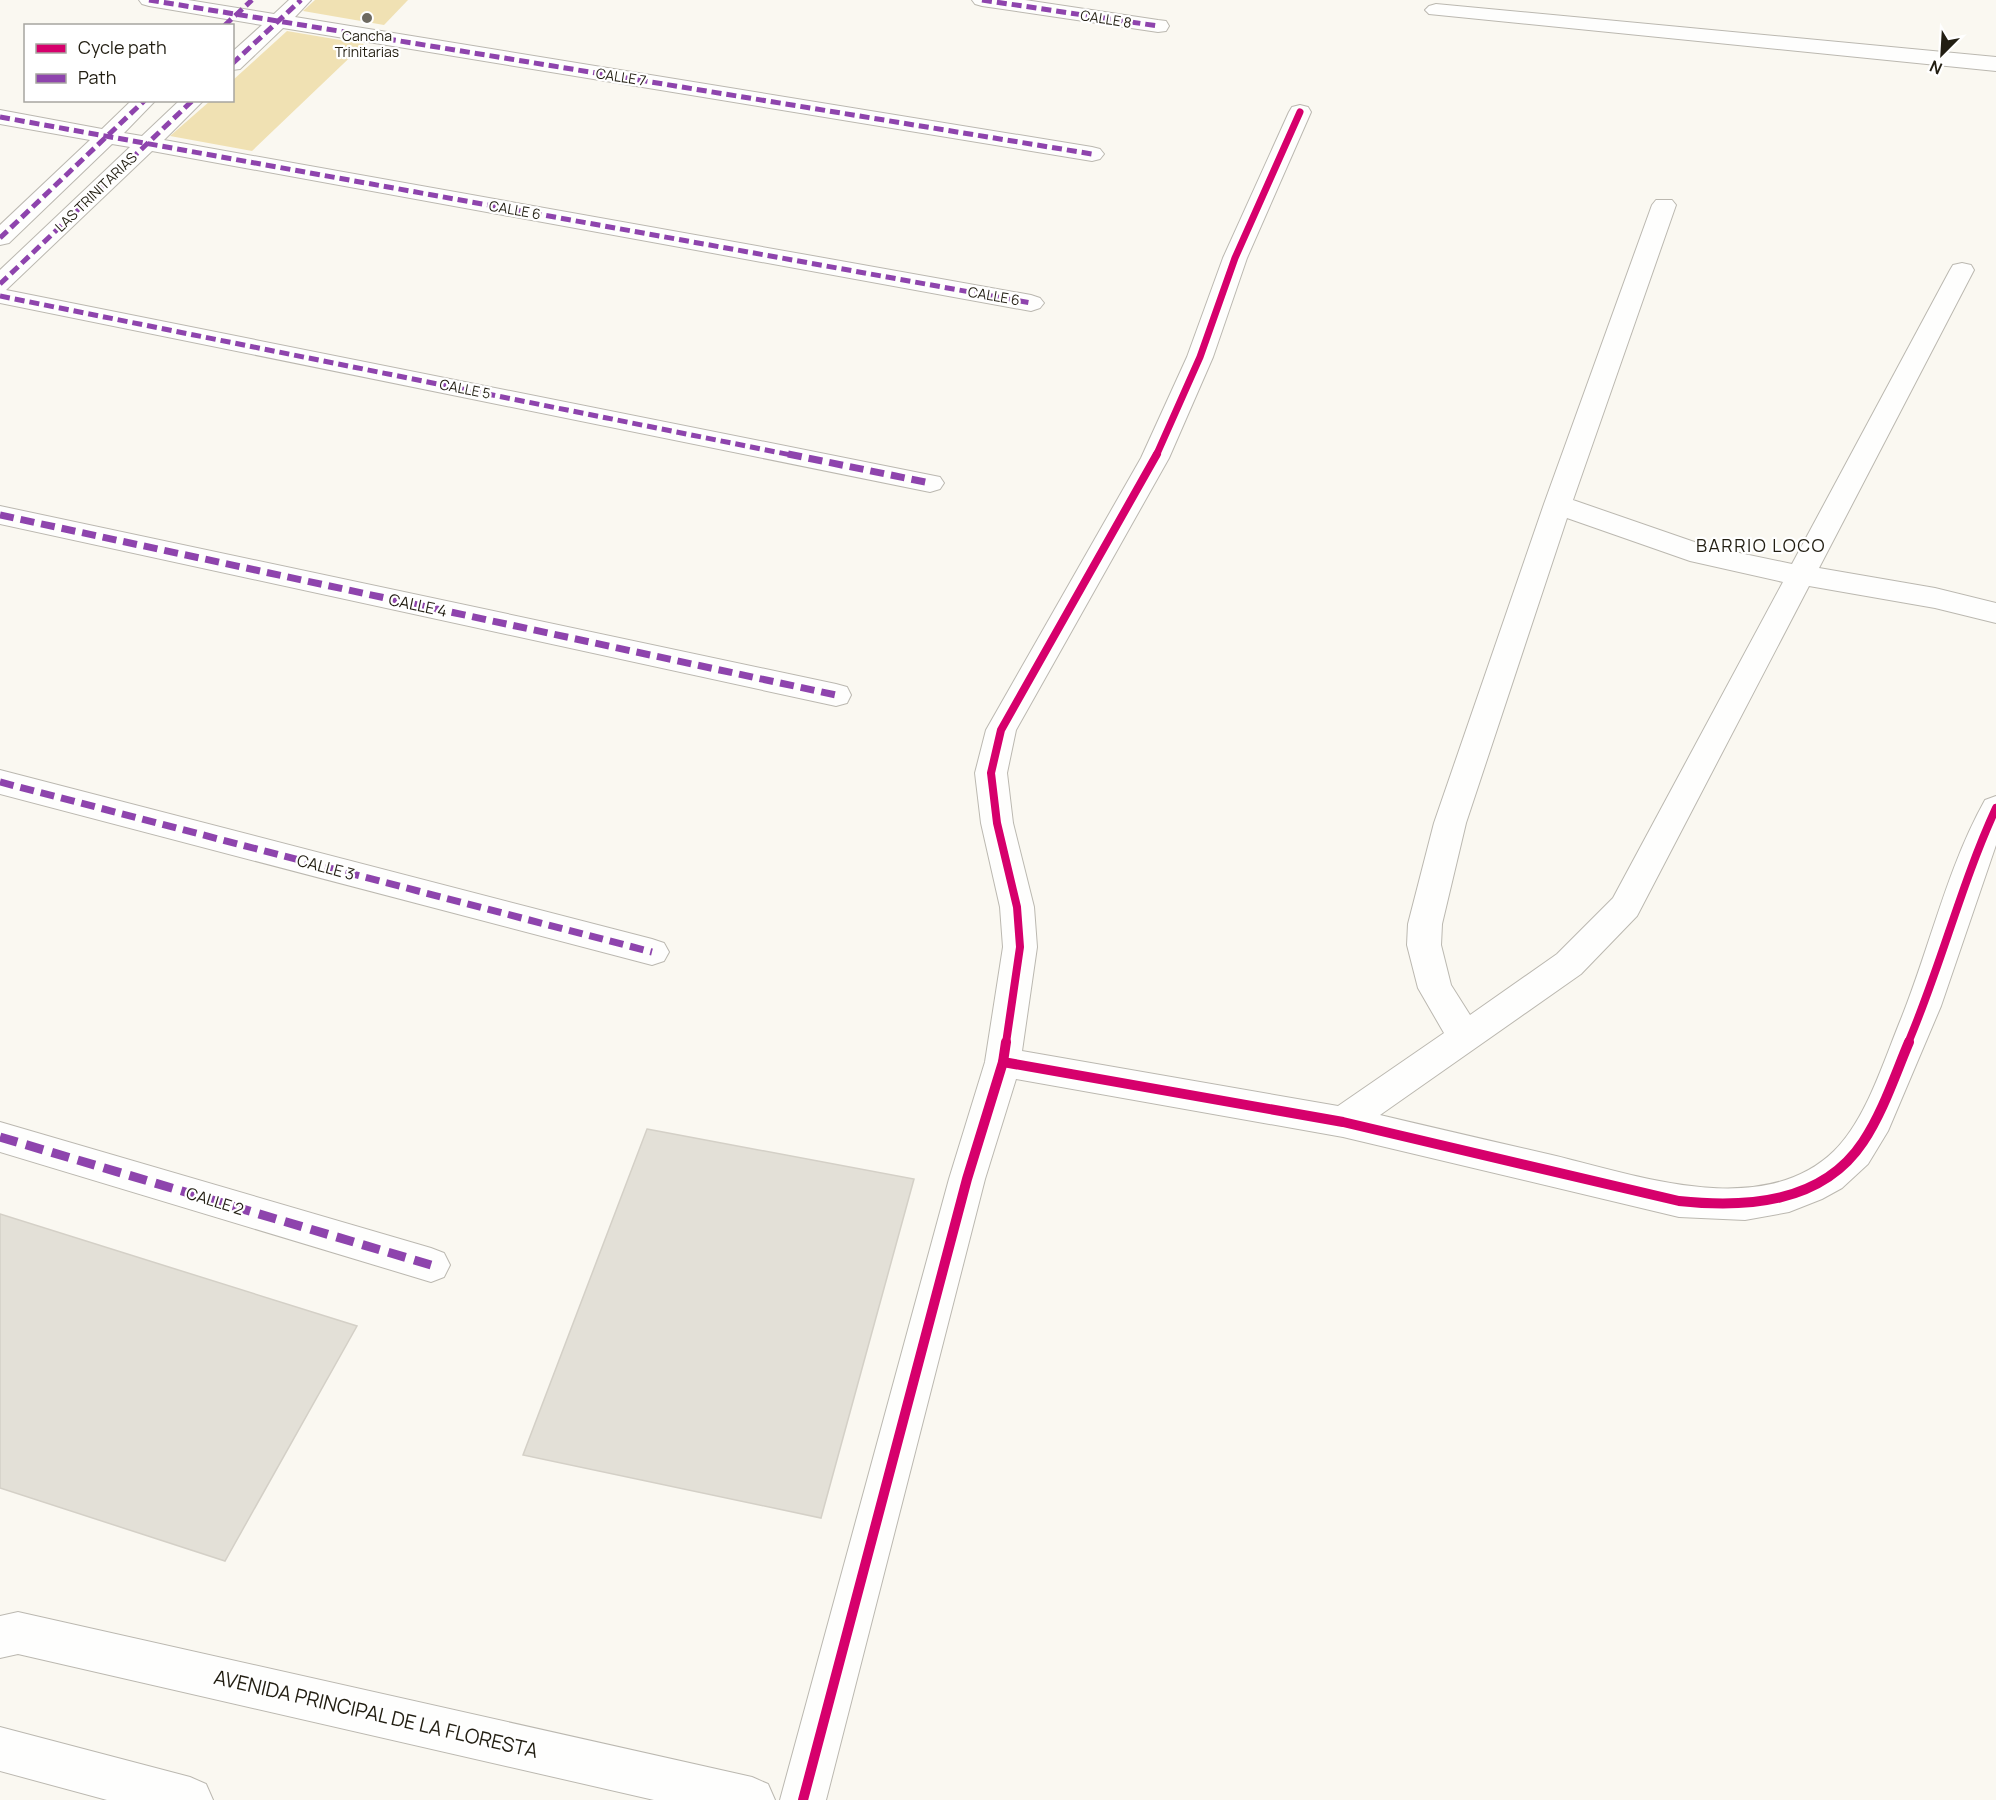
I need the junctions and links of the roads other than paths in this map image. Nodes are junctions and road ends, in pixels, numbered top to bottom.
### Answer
1 (149, 0) edge
2 (301, 0) edge
3 (982, 0) edge
4 (1436, 10) dead end
5 (237, 13) edge
6 (279, 21) junction
7 (1158, 26) dead end
8 (234, 62) edge
9 (1996, 64) edge
10 (143, 102) edge
11 (191, 102) edge
12 (1300, 112) dead end
13 (0, 117) edge
14 (108, 136) junction
15 (146, 144) junction
16 (1092, 154) dead end
17 (1664, 205) dead end
18 (0, 238) edge
19 (1962, 270) dead end
20 (0, 284) edge
21 (0, 296) edge
22 (1030, 303) dead end
23 (930, 483) dead end
24 (1558, 504) junction
25 (0, 514) edge
26 (1801, 573) junction
27 (1996, 613) edge
28 (836, 695) dead end
29 (0, 782) edge
30 (1996, 808) edge
31 (652, 952) dead end
32 (1464, 1036) junction
33 (1003, 1062) junction
34 (1343, 1122) junction
35 (0, 1137) edge
36 (430, 1265) dead end
37 (0, 1636) edge
38 (0, 1749) edge
39 (190, 1800) edge
40 (752, 1800) edge
41 (803, 1800) edge

1 - 5 street, CALLE 7
2 - 6 street
3 - 7 street, CALLE 8
4 - 9 street
5 - 6 street, CALLE 7
6 - 8 street
6 - 16 street, CALLE 7
10 - 14 street, LAS TRINITARIAS
11 - 15 street, LAS TRINITARIAS
12 - 33 street
13 - 14 street, CALLE 6
14 - 15 street, CALLE 6
14 - 18 street, LAS TRINITARIAS
15 - 20 street, LAS TRINITARIAS
15 - 22 street, CALLE 6
17 - 24 street
19 - 26 street
21 - 23 street, CALLE 5
24 - 26 street
24 - 32 street
25 - 28 street, CALLE 4
26 - 27 street
26 - 32 street
29 - 31 street, CALLE 3
30 - 34 street
32 - 34 street
33 - 34 street
33 - 41 street
35 - 36 street, CALLE 2
37 - 40 street, AVENIDA PRINCIPAL DE LA FLORESTA
38 - 39 street

